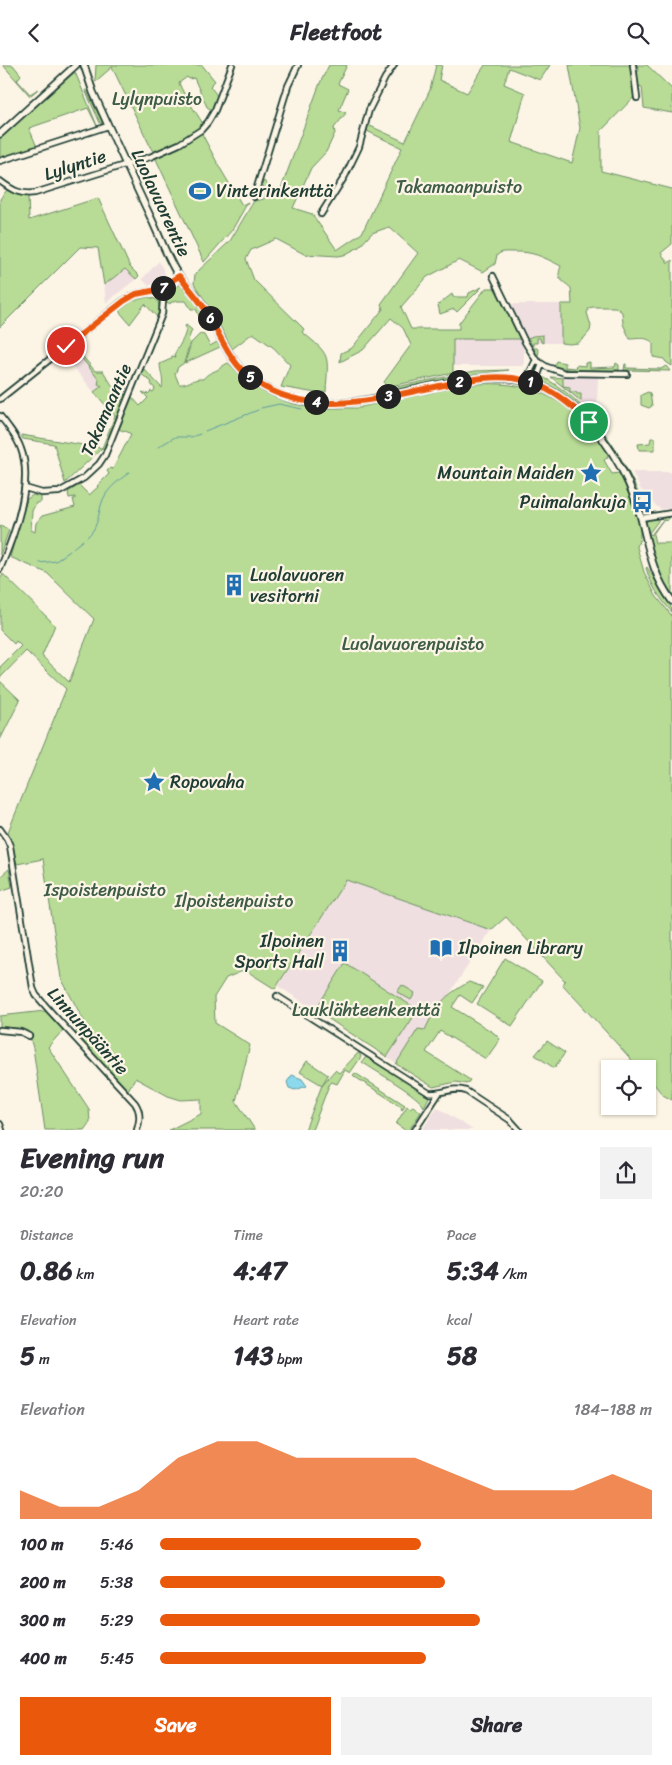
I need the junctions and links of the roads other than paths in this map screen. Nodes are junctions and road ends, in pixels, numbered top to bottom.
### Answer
1 (76, 65) edge
2 (84, 65) edge
3 (232, 65) edge
4 (298, 65) edge
5 (394, 65) edge
6 (633, 65) edge
7 (637, 98) dead end
8 (108, 126) junction
9 (0, 134) edge
10 (0, 161) edge
11 (125, 164) junction
12 (0, 181) edge
13 (254, 197) dead end
14 (321, 214) dead end
15 (179, 276) junction
16 (493, 276) dead end
17 (157, 290) junction
18 (536, 360) junction
19 (542, 364) junction
20 (627, 373) dead end
21 (526, 381) junction
22 (535, 383) junction
23 (0, 399) edge
24 (0, 416) edge
25 (25, 489) junction
26 (672, 513) edge
27 (641, 518) junction
28 (0, 569) edge
29 (672, 601) edge
30 (0, 829) edge
31 (277, 996) dead end
32 (0, 1030) edge
33 (29, 1036) dead end
34 (439, 1093) junction
35 (0, 1124) edge
36 (2, 1130) edge
37 (137, 1130) edge
38 (415, 1130) edge
39 (519, 1130) edge

1 - 9 street
2 - 8 street, Luolavuorentie
3 - 11 street, Lylyntie
4 - 13 street
5 - 14 street
6 - 7 street
8 - 10 street
8 - 11 street, Luolavuorentie
11 - 12 street, Lylyntie
11 - 15 street, Luolavuorentie
15 - 17 street
15 - 21 street, Luolavuorentie
16 - 18 street
17 - 23 street
17 - 25 street, Takamaantie
18 - 19 street
18 - 21 street
19 - 20 street
19 - 22 street
21 - 22 street, Luolavuorentie
22 - 27 street, Luolavuorentie
24 - 25 street
25 - 28 street
26 - 27 street
27 - 29 street, Luolavuorentie
30 - 37 street, Linnunpääntie
31 - 34 street
32 - 33 street
34 - 38 street
34 - 39 street
35 - 36 street

